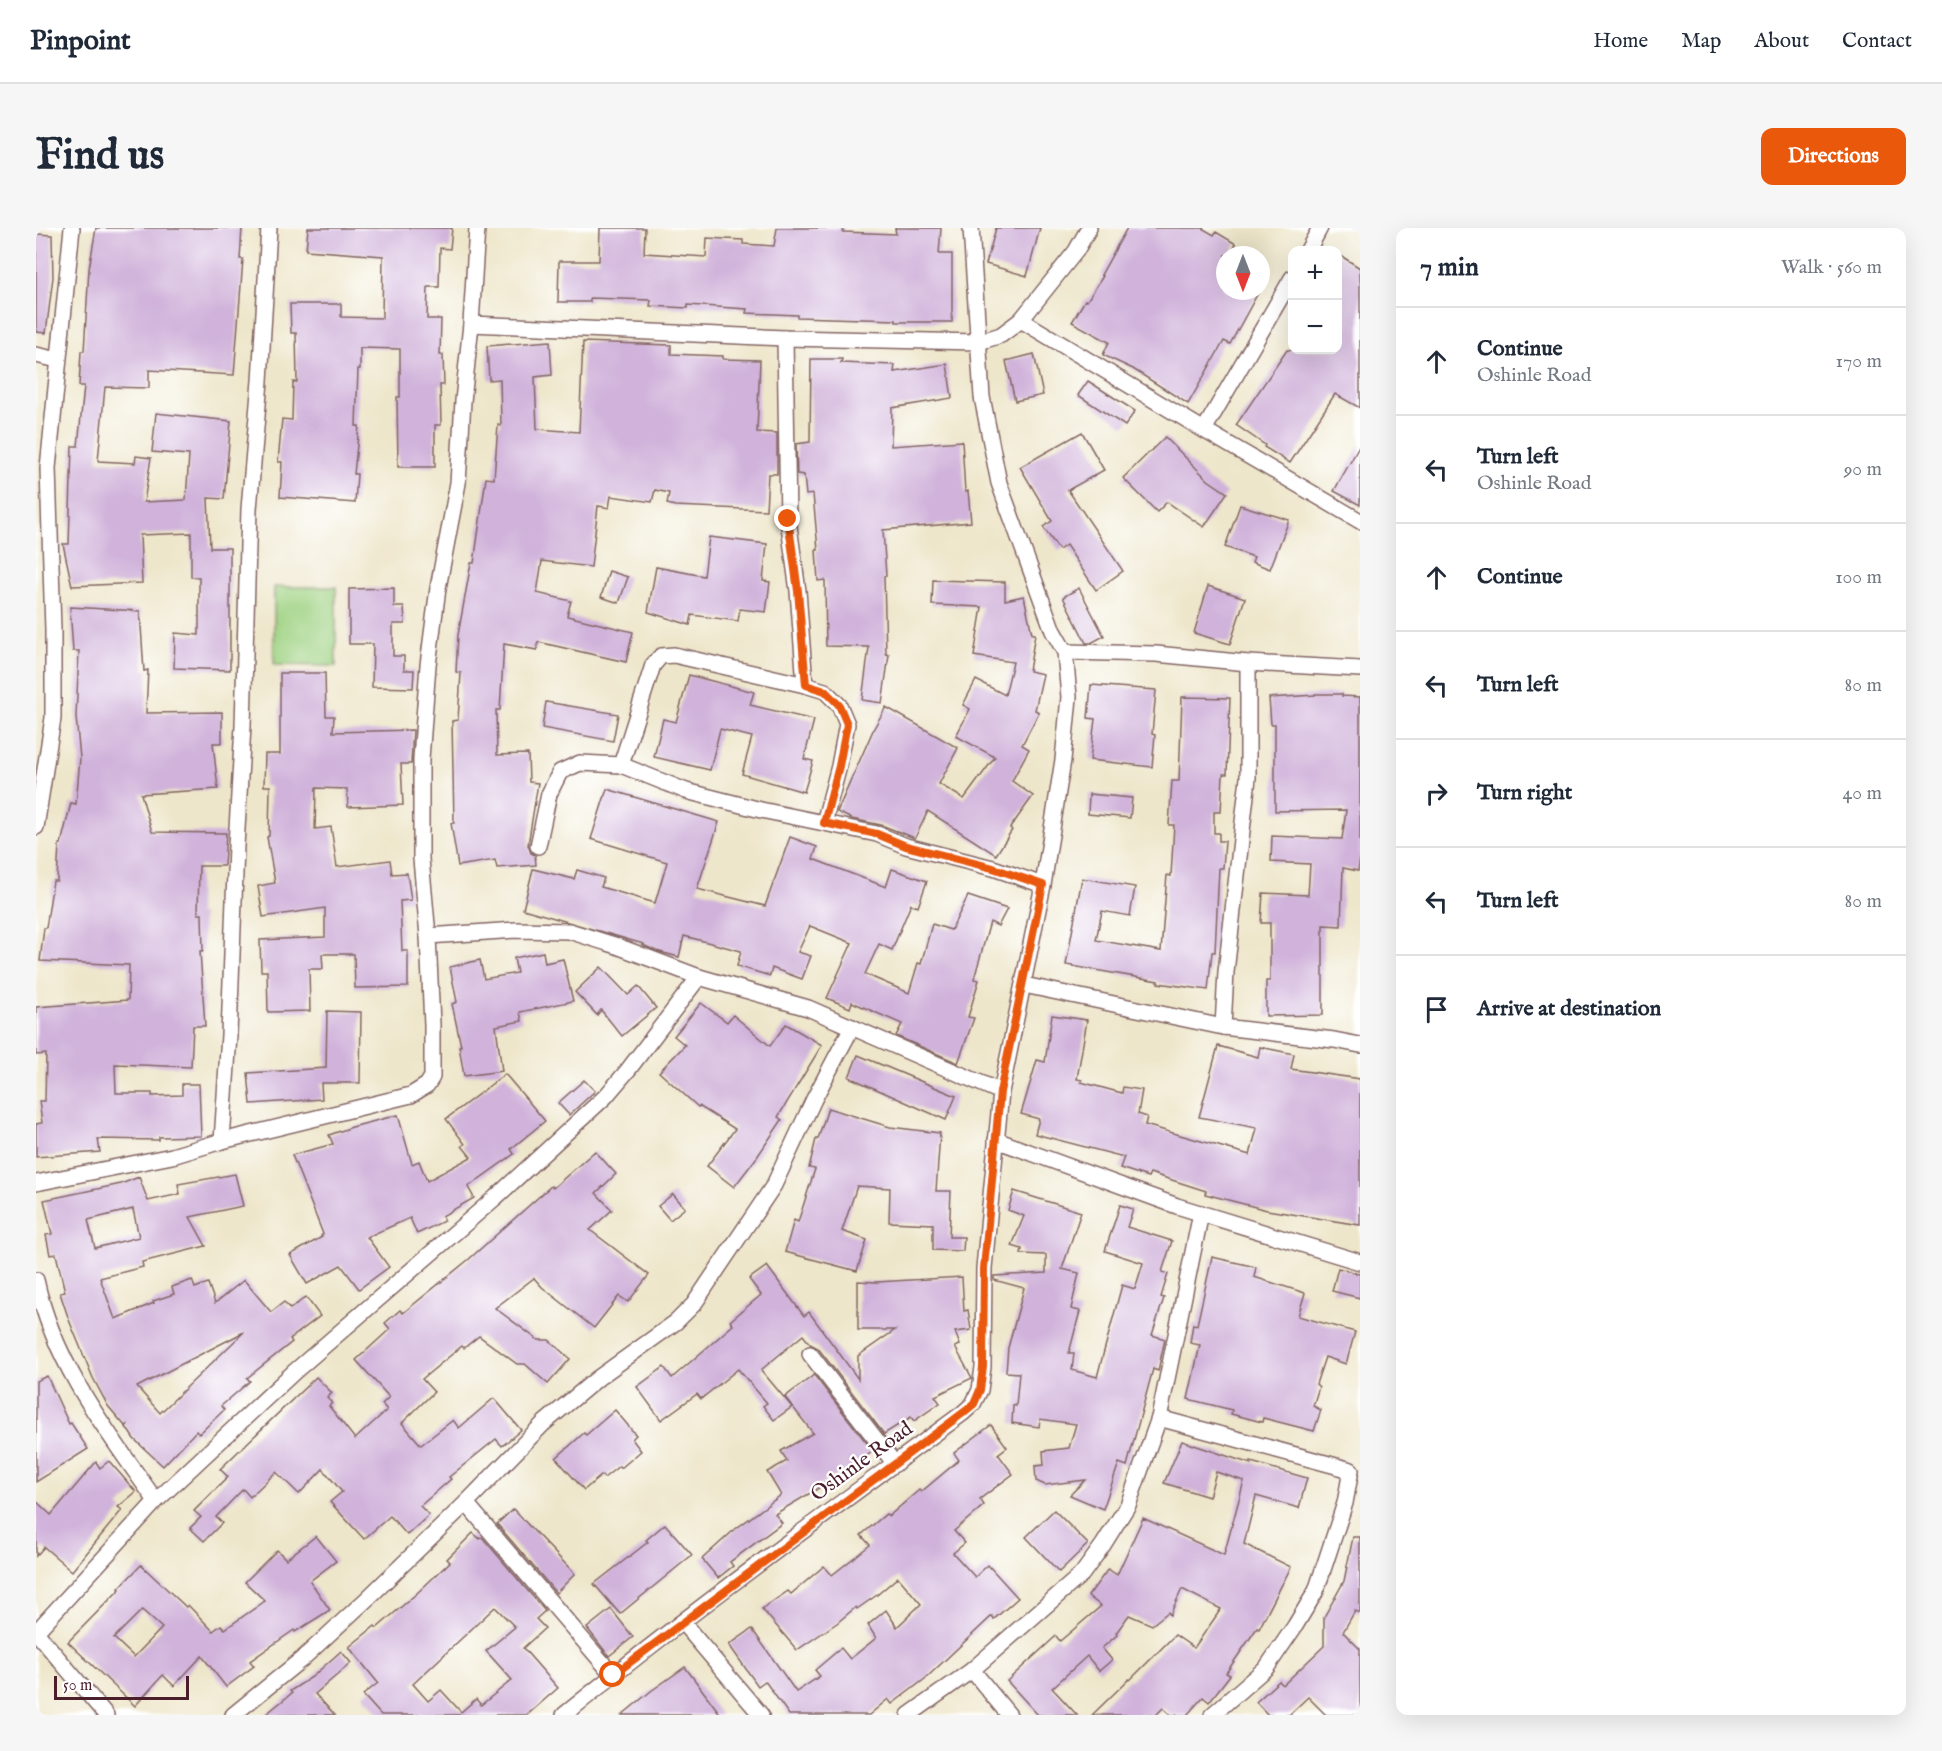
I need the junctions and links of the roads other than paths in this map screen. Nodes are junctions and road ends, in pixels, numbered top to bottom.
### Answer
1 (72, 228) edge
2 (269, 228) edge
3 (477, 228) edge
4 (971, 228) edge
5 (1089, 228) edge
6 (1320, 228) edge
7 (1310, 246) edge
8 (1288, 287) edge
9 (1021, 320) junction
10 (471, 324) junction
11 (785, 338) junction
12 (979, 342) junction
13 (36, 355) edge
14 (58, 360) junction
15 (1204, 430) junction
16 (1360, 521) edge
17 (1065, 652) junction
18 (1248, 663) junction
19 (1360, 669) edge
20 (806, 685) junction
21 (621, 765) junction
22 (824, 823) junction
23 (36, 827) edge
24 (538, 846) dead end
25 (1043, 885) junction
26 (428, 936) junction
27 (699, 977) junction
28 (1024, 984) junction
29 (852, 1027) junction
30 (1223, 1028) junction
31 (1360, 1045) edge
32 (1000, 1092) junction
33 (996, 1140) junction
34 (222, 1141) junction
35 (36, 1183) edge
36 (1201, 1213) junction
37 (1360, 1262) edge
38 (36, 1280) edge
39 (810, 1354) dead end
40 (1159, 1418) junction
41 (895, 1464) junction
42 (1356, 1471) edge
43 (156, 1501) junction
44 (466, 1503) junction
45 (683, 1623) junction
46 (36, 1632) edge
47 (972, 1670) junction
48 (613, 1675) junction
49 (106, 1715) edge
50 (233, 1715) edge
51 (564, 1715) edge
52 (760, 1715) edge
53 (909, 1715) edge
54 (1009, 1715) edge
55 (1212, 1715) edge

1 - 14 street
2 - 34 street
3 - 10 street
4 - 12 street
5 - 9 street
6 - 7 street
8 - 15 street
9 - 12 street
9 - 15 street
10 - 11 street
10 - 26 street
11 - 12 street
11 - 20 street
12 - 17 street
13 - 14 street
14 - 23 street
15 - 16 street
17 - 18 street
17 - 25 street, Oshinle Road
18 - 19 street
18 - 30 street
20 - 21 street
20 - 22 street
21 - 22 street
21 - 24 street
22 - 25 street
25 - 28 street, Oshinle Road
26 - 27 street
26 - 34 street
27 - 29 street
27 - 43 street
28 - 30 street
28 - 32 street, Oshinle Road
29 - 32 street
29 - 44 street
30 - 31 street
32 - 33 street, Oshinle Road
33 - 36 street
33 - 41 street, Oshinle Road
34 - 35 street
36 - 37 street
36 - 40 street
38 - 43 street
39 - 41 street
40 - 42 street
40 - 47 street
41 - 45 street, Oshinle Road
42 - 55 street
43 - 46 street
44 - 48 street
44 - 50 street
45 - 48 street, Oshinle Road
45 - 52 street
46 - 49 street
47 - 53 street
47 - 54 street
48 - 51 street, Oshinle Road

